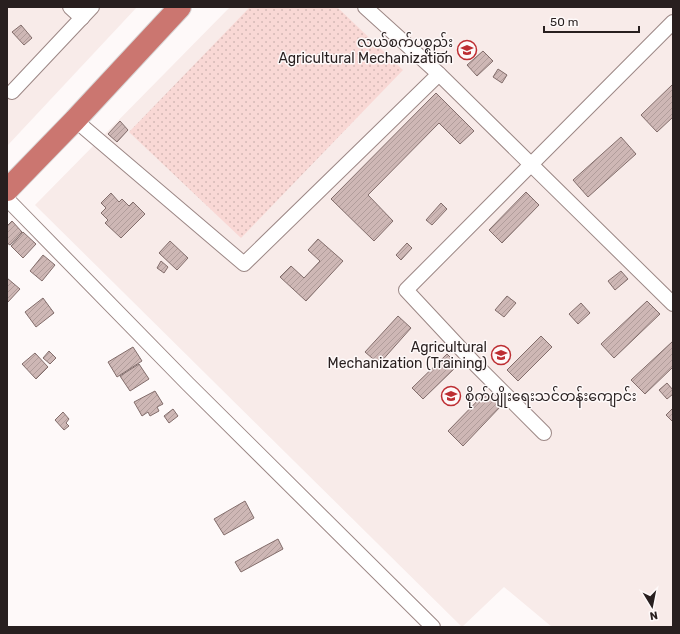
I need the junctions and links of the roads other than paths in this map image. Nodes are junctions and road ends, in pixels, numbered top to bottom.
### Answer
1 (70, 7) edge
2 (92, 7) edge
3 (180, 7) edge
4 (365, 7) edge
5 (82, 18) junction
6 (673, 22) edge
7 (439, 74) junction
8 (12, 92) dead end
9 (75, 120) junction
10 (532, 164) junction
11 (7, 190) edge
12 (7, 199) edge
13 (673, 304) edge
14 (544, 433) dead end
15 (433, 627) edge

1 - 5 street
2 - 5 street
3 - 9 highway
4 - 7 street
5 - 8 street
6 - 10 street
7 - 9 street
7 - 10 street
9 - 11 highway
10 - 13 street
10 - 14 street
12 - 15 street

